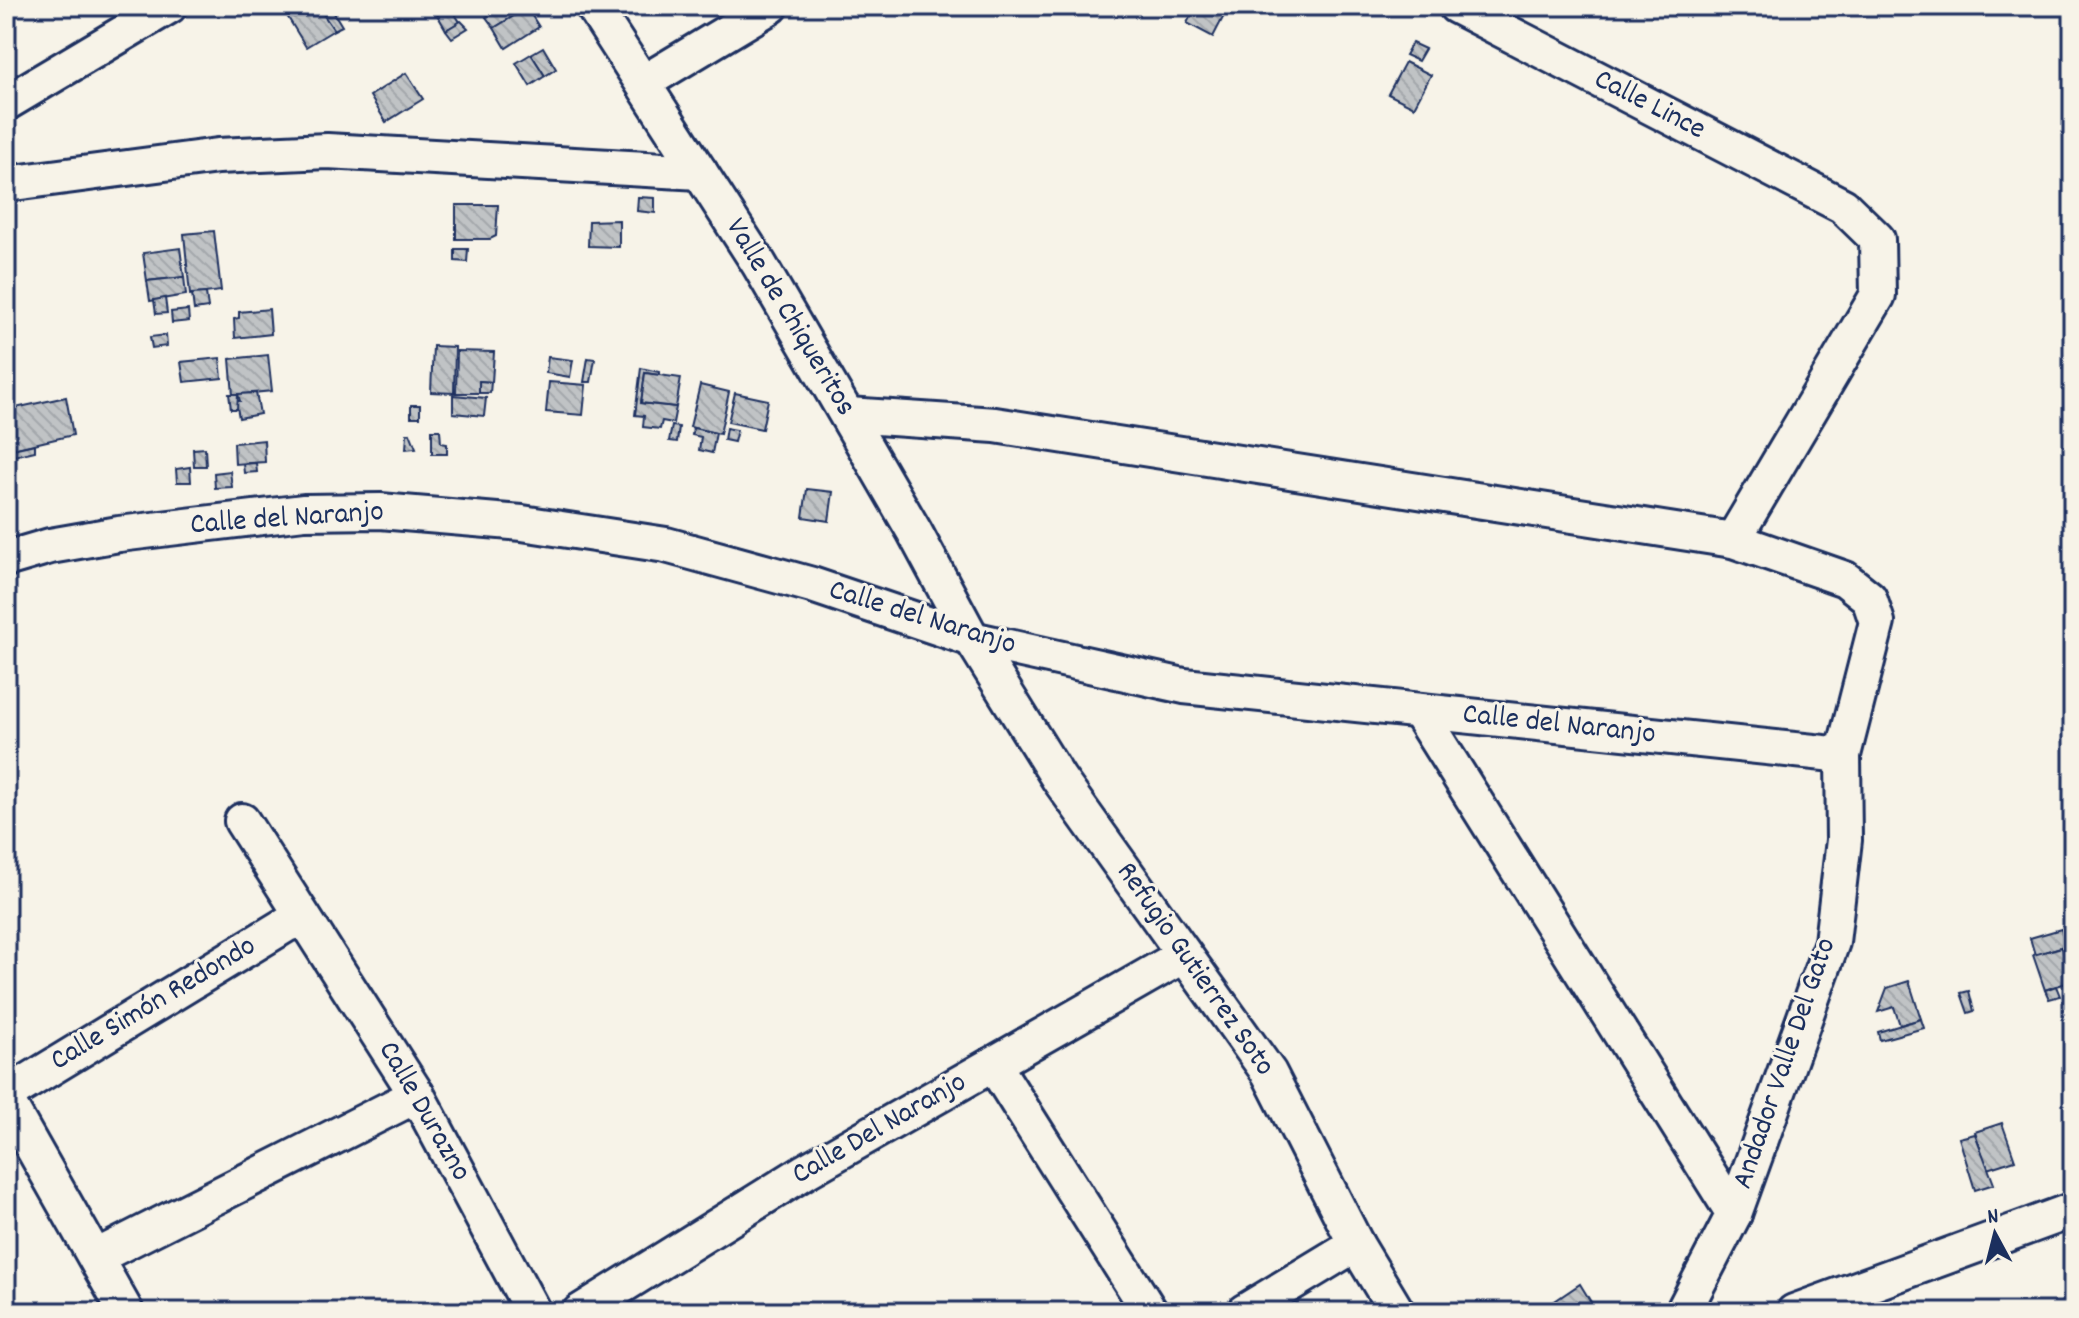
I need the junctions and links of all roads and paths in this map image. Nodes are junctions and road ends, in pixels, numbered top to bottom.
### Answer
1 (169, 6) edge
2 (593, 6) edge
3 (771, 6) edge
4 (1456, 6) edge
5 (643, 83) junction
6 (6, 103) edge
7 (700, 172) junction
8 (6, 184) edge
9 (848, 415) junction
10 (1733, 540) junction
11 (6, 559) edge
12 (972, 639) junction
13 (1419, 712) junction
14 (1843, 755) junction
15 (242, 821) dead end
16 (304, 919) junction
17 (1184, 955) junction
18 (994, 1065) junction
19 (417, 1095) junction
20 (6, 1098) edge
21 (2073, 1210) edge
22 (1734, 1214) junction
23 (1356, 1244) junction
24 (96, 1257) junction
25 (126, 1312) edge
26 (533, 1312) edge
27 (580, 1312) edge
28 (1150, 1312) edge
29 (1244, 1312) edge
30 (1397, 1312) edge
31 (1683, 1312) edge
32 (1794, 1312) edge

1 - 6 street
2 - 5 street, Valle de Chiqueritos
3 - 5 street
4 - 10 street, Calle Lince
5 - 7 street, Valle de Chiqueritos
7 - 8 street
7 - 9 street, Valle de Chiqueritos
9 - 10 street, Andador Valle Del Gato
9 - 12 street, Valle de Chiqueritos
10 - 14 street, Andador Valle Del Gato
11 - 12 street, Calle del Naranjo
12 - 13 street, Calle del Naranjo
12 - 17 street, Refugio Gutierrez Soto
13 - 14 street, Calle del Naranjo
13 - 22 street
14 - 22 street, Andador Valle Del Gato
15 - 16 street, Calle Durazno
16 - 19 street, Calle Durazno
16 - 20 street, Calle Simón Redondo
17 - 18 street, Calle Del Naranjo
17 - 23 street, Refugio Gutierrez Soto
18 - 27 street, Calle Del Naranjo
18 - 28 street
19 - 24 street
19 - 26 street, Calle Durazno
20 - 24 street
21 - 32 street
22 - 31 street, Andador Valle Del Gato
23 - 29 street
23 - 30 street, Refugio Gutierrez Soto
24 - 25 street

